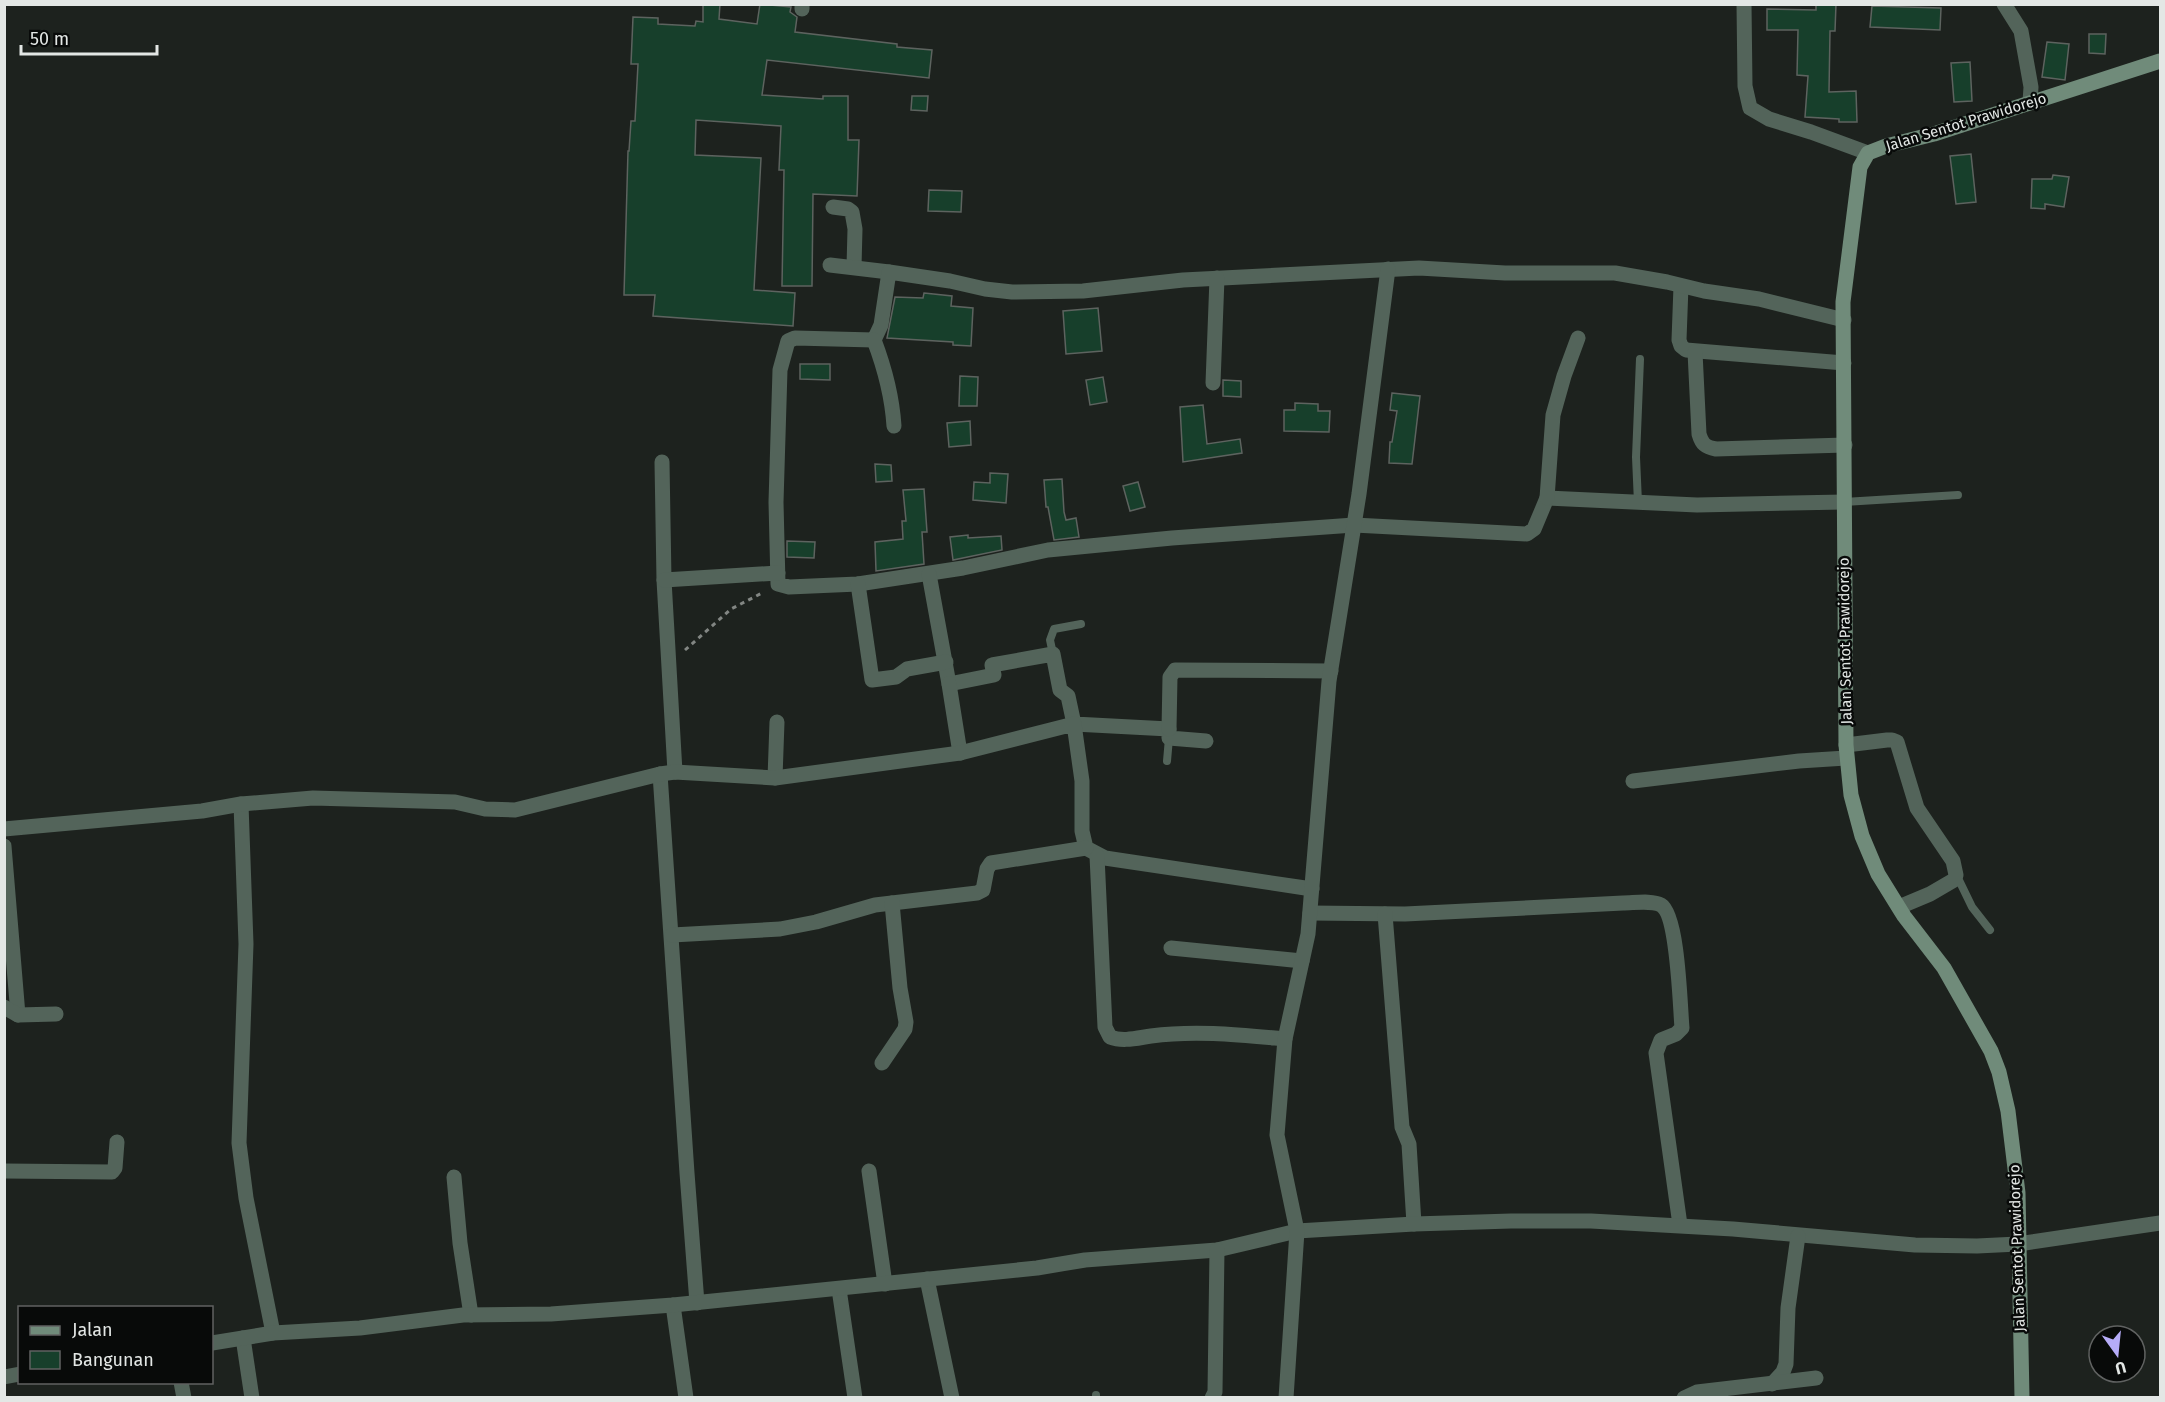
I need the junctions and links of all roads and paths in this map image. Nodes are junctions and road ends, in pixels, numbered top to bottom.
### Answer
1 (1744, 4) edge
2 (2004, 4) edge
3 (2160, 61) edge
4 (2030, 102) junction
5 (1868, 153) junction
6 (833, 207) dead end
7 (830, 265) dead end
8 (854, 267) junction
9 (1388, 269) junction
10 (889, 272) junction
11 (1217, 279) junction
12 (1681, 286) junction
13 (1844, 320) junction
14 (1578, 338) dead end
15 (874, 340) junction
16 (1695, 352) junction
17 (1640, 359) dead end
18 (1844, 363) junction
19 (1213, 382) dead end
20 (894, 426) dead end
21 (1845, 445) junction
22 (662, 462) dead end
23 (1958, 495) dead end
24 (1547, 498) junction
25 (1849, 502) junction
26 (1638, 503) junction
27 (1354, 525) junction
28 (928, 574) junction
29 (778, 578) junction
30 (664, 580) junction
31 (858, 584) junction
32 (1081, 624) dead end
33 (682, 652) dead end
34 (1053, 654) junction
35 (946, 662) junction
36 (1331, 671) junction
37 (949, 684) junction
38 (777, 722) dead end
39 (1074, 724) junction
40 (1169, 734) junction
41 (1206, 741) dead end
42 (1846, 752) junction
43 (960, 753) junction
44 (1167, 761) dead end
45 (668, 773) junction
46 (775, 778) junction
47 (1633, 781) dead end
48 (241, 804) junction
49 (4, 830) edge
50 (4, 846) edge
51 (1091, 852) junction
52 (1956, 875) junction
53 (1312, 889) junction
54 (892, 903) junction
55 (1903, 906) junction
56 (1310, 913) junction
57 (1384, 914) junction
58 (1990, 930) dead end
59 (672, 935) junction
60 (1171, 948) dead end
61 (1302, 961) junction
62 (11, 1011) edge
63 (57, 1014) dead end
64 (1286, 1039) junction
65 (882, 1063) dead end
66 (117, 1142) dead end
67 (4, 1171) edge
68 (869, 1171) dead end
69 (454, 1177) dead end
70 (2160, 1223) edge
71 (1413, 1224) junction
72 (1680, 1225) junction
73 (1297, 1231) junction
74 (1798, 1236) junction
75 (2018, 1244) junction
76 (1217, 1250) junction
77 (927, 1280) junction
78 (885, 1284) junction
79 (839, 1289) junction
80 (697, 1303) junction
81 (674, 1305) junction
82 (471, 1315) junction
83 (273, 1333) junction
84 (243, 1338) junction
85 (213, 1343) edge
86 (1816, 1378) dead end
87 (1772, 1383) junction
88 (252, 1398) edge
89 (686, 1398) edge
90 (855, 1398) edge
91 (952, 1398) edge
92 (1212, 1398) edge
93 (1286, 1398) edge
94 (1684, 1398) edge
95 (2022, 1398) edge

1 - 5 street
2 - 4 street
3 - 4 main road, Jalan Sentot Prawidorejo
4 - 5 main road, Jalan Sentot Prawidorejo
5 - 13 main road, Jalan Sentot Prawidorejo
6 - 8 street
7 - 8 street
8 - 10 street
9 - 11 street
9 - 12 street
9 - 27 street
10 - 11 street
10 - 15 street
11 - 19 street
12 - 13 street
12 - 16 street
13 - 18 main road, Jalan Sentot Prawidorejo
14 - 24 street
15 - 20 street
15 - 29 street
16 - 18 street
16 - 21 street
17 - 26 lane
18 - 21 main road, Jalan Sentot Prawidorejo
21 - 25 main road, Jalan Sentot Prawidorejo
22 - 30 street
23 - 25 lane
24 - 26 street
24 - 27 street
25 - 26 street
25 - 42 main road, Jalan Sentot Prawidorejo
27 - 28 street
27 - 36 street
28 - 31 street
28 - 35 street
29 - 30 street
29 - 31 street
29 - 33 path
30 - 45 street
31 - 35 street
32 - 34 lane
34 - 37 street
34 - 39 street
35 - 37 street
36 - 40 street
36 - 53 street
37 - 43 street
38 - 46 street
39 - 40 street
39 - 43 street
39 - 51 street
40 - 41 street
40 - 44 lane
42 - 47 street
42 - 52 street
42 - 55 main road, Jalan Sentot Prawidorejo
43 - 46 street
45 - 46 street
45 - 48 street
45 - 59 street
48 - 49 street
48 - 83 street
50 - 62 street
51 - 53 street
51 - 54 street
51 - 64 street
52 - 55 street
52 - 58 lane
53 - 56 street
54 - 59 street
54 - 65 street
55 - 75 main road, Jalan Sentot Prawidorejo
56 - 57 street
56 - 61 street
57 - 71 street
57 - 72 street
59 - 80 street
60 - 61 street
61 - 64 street
62 - 63 street
64 - 73 street
66 - 67 street
68 - 78 street
69 - 82 street
70 - 75 street
71 - 72 street
71 - 73 street
72 - 74 street
73 - 76 street
73 - 93 street
74 - 75 street
74 - 87 street
75 - 95 main road, Jalan Sentot Prawidorejo
76 - 77 street
76 - 92 street
77 - 78 street
77 - 91 street
78 - 79 street
79 - 80 street
79 - 90 street
80 - 81 street
81 - 82 street
81 - 89 street
82 - 83 street
83 - 84 street
84 - 85 street
84 - 88 street
86 - 87 street
87 - 94 street

